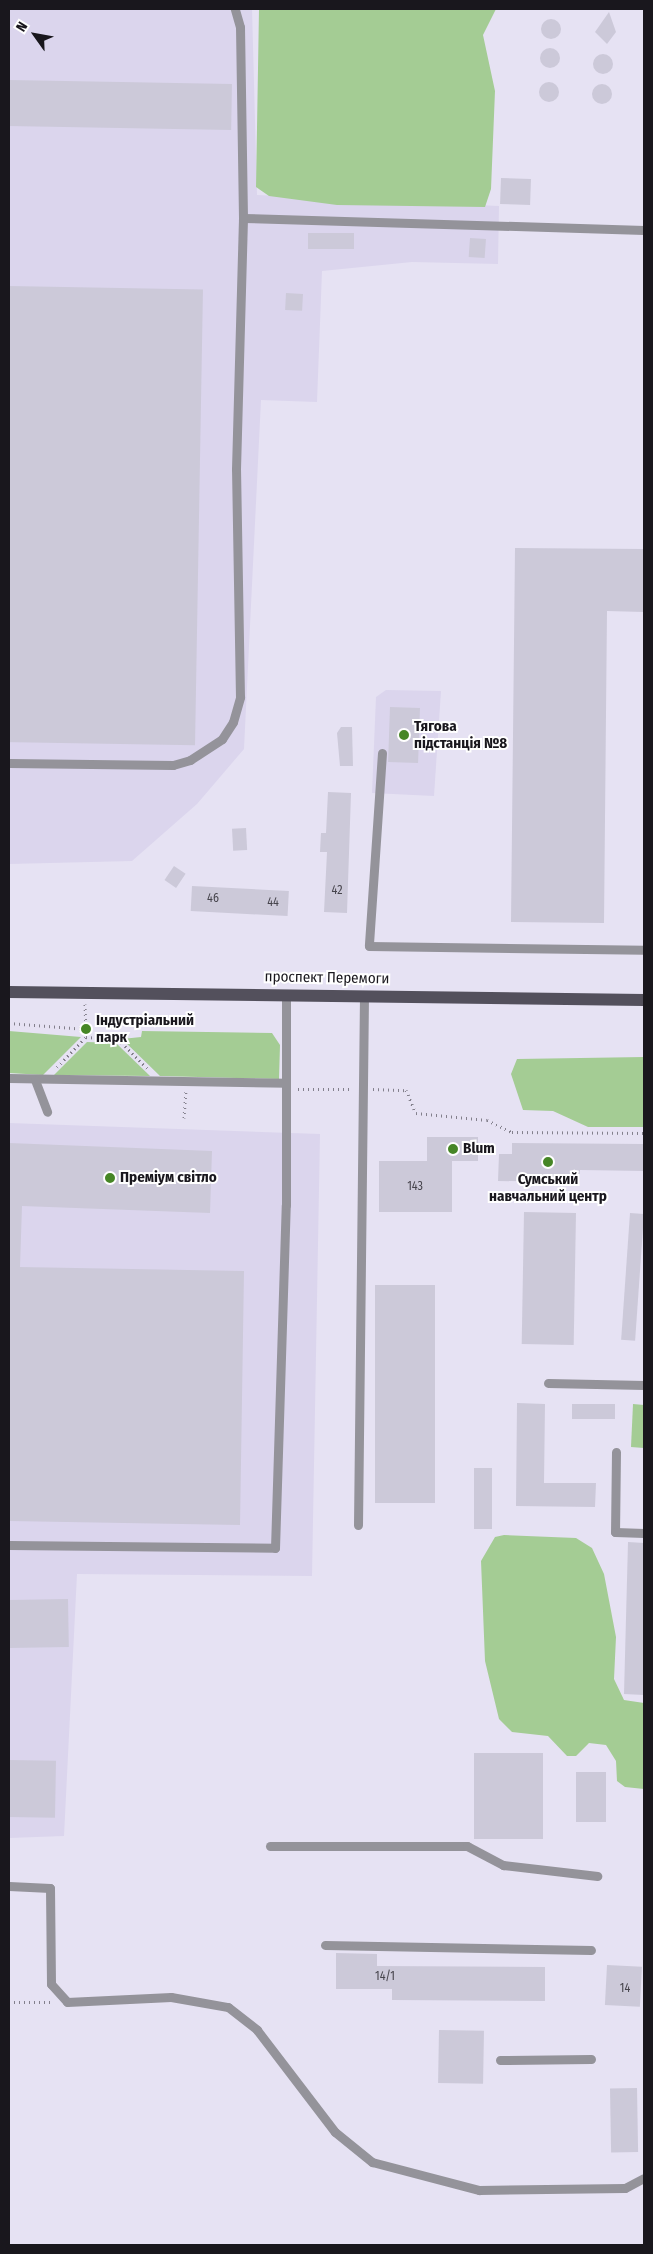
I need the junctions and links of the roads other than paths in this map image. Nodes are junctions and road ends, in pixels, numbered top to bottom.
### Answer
1 (235, 9) edge
2 (243, 218) junction
3 (644, 230) edge
4 (382, 753) dead end
5 (9, 763) edge
6 (644, 950) edge
7 (9, 992) edge
8 (286, 994) junction
9 (364, 995) junction
10 (644, 1000) edge
11 (9, 1078) edge
12 (39, 1080) junction
13 (286, 1083) junction
14 (47, 1112) dead end
15 (548, 1383) dead end
16 (644, 1385) edge
17 (616, 1452) dead end
18 (358, 1525) dead end
19 (644, 1533) edge
20 (9, 1545) edge
21 (270, 1846) dead end
22 (597, 1876) dead end
23 (9, 1886) edge
24 (325, 1945) dead end
25 (591, 1950) dead end
26 (591, 2058) dead end
27 (500, 2060) dead end
28 (644, 2178) edge

1 - 2 lane
2 - 3 lane
2 - 5 lane
4 - 6 lane
7 - 8 main road, проспект Перемоги
8 - 9 main road, проспект Перемоги
8 - 13 lane
9 - 10 main road, проспект Перемоги
9 - 18 lane
11 - 12 lane
12 - 13 lane
12 - 14 lane
13 - 20 lane
15 - 16 lane
17 - 19 lane
21 - 22 lane
23 - 28 lane
24 - 25 lane
26 - 27 lane

